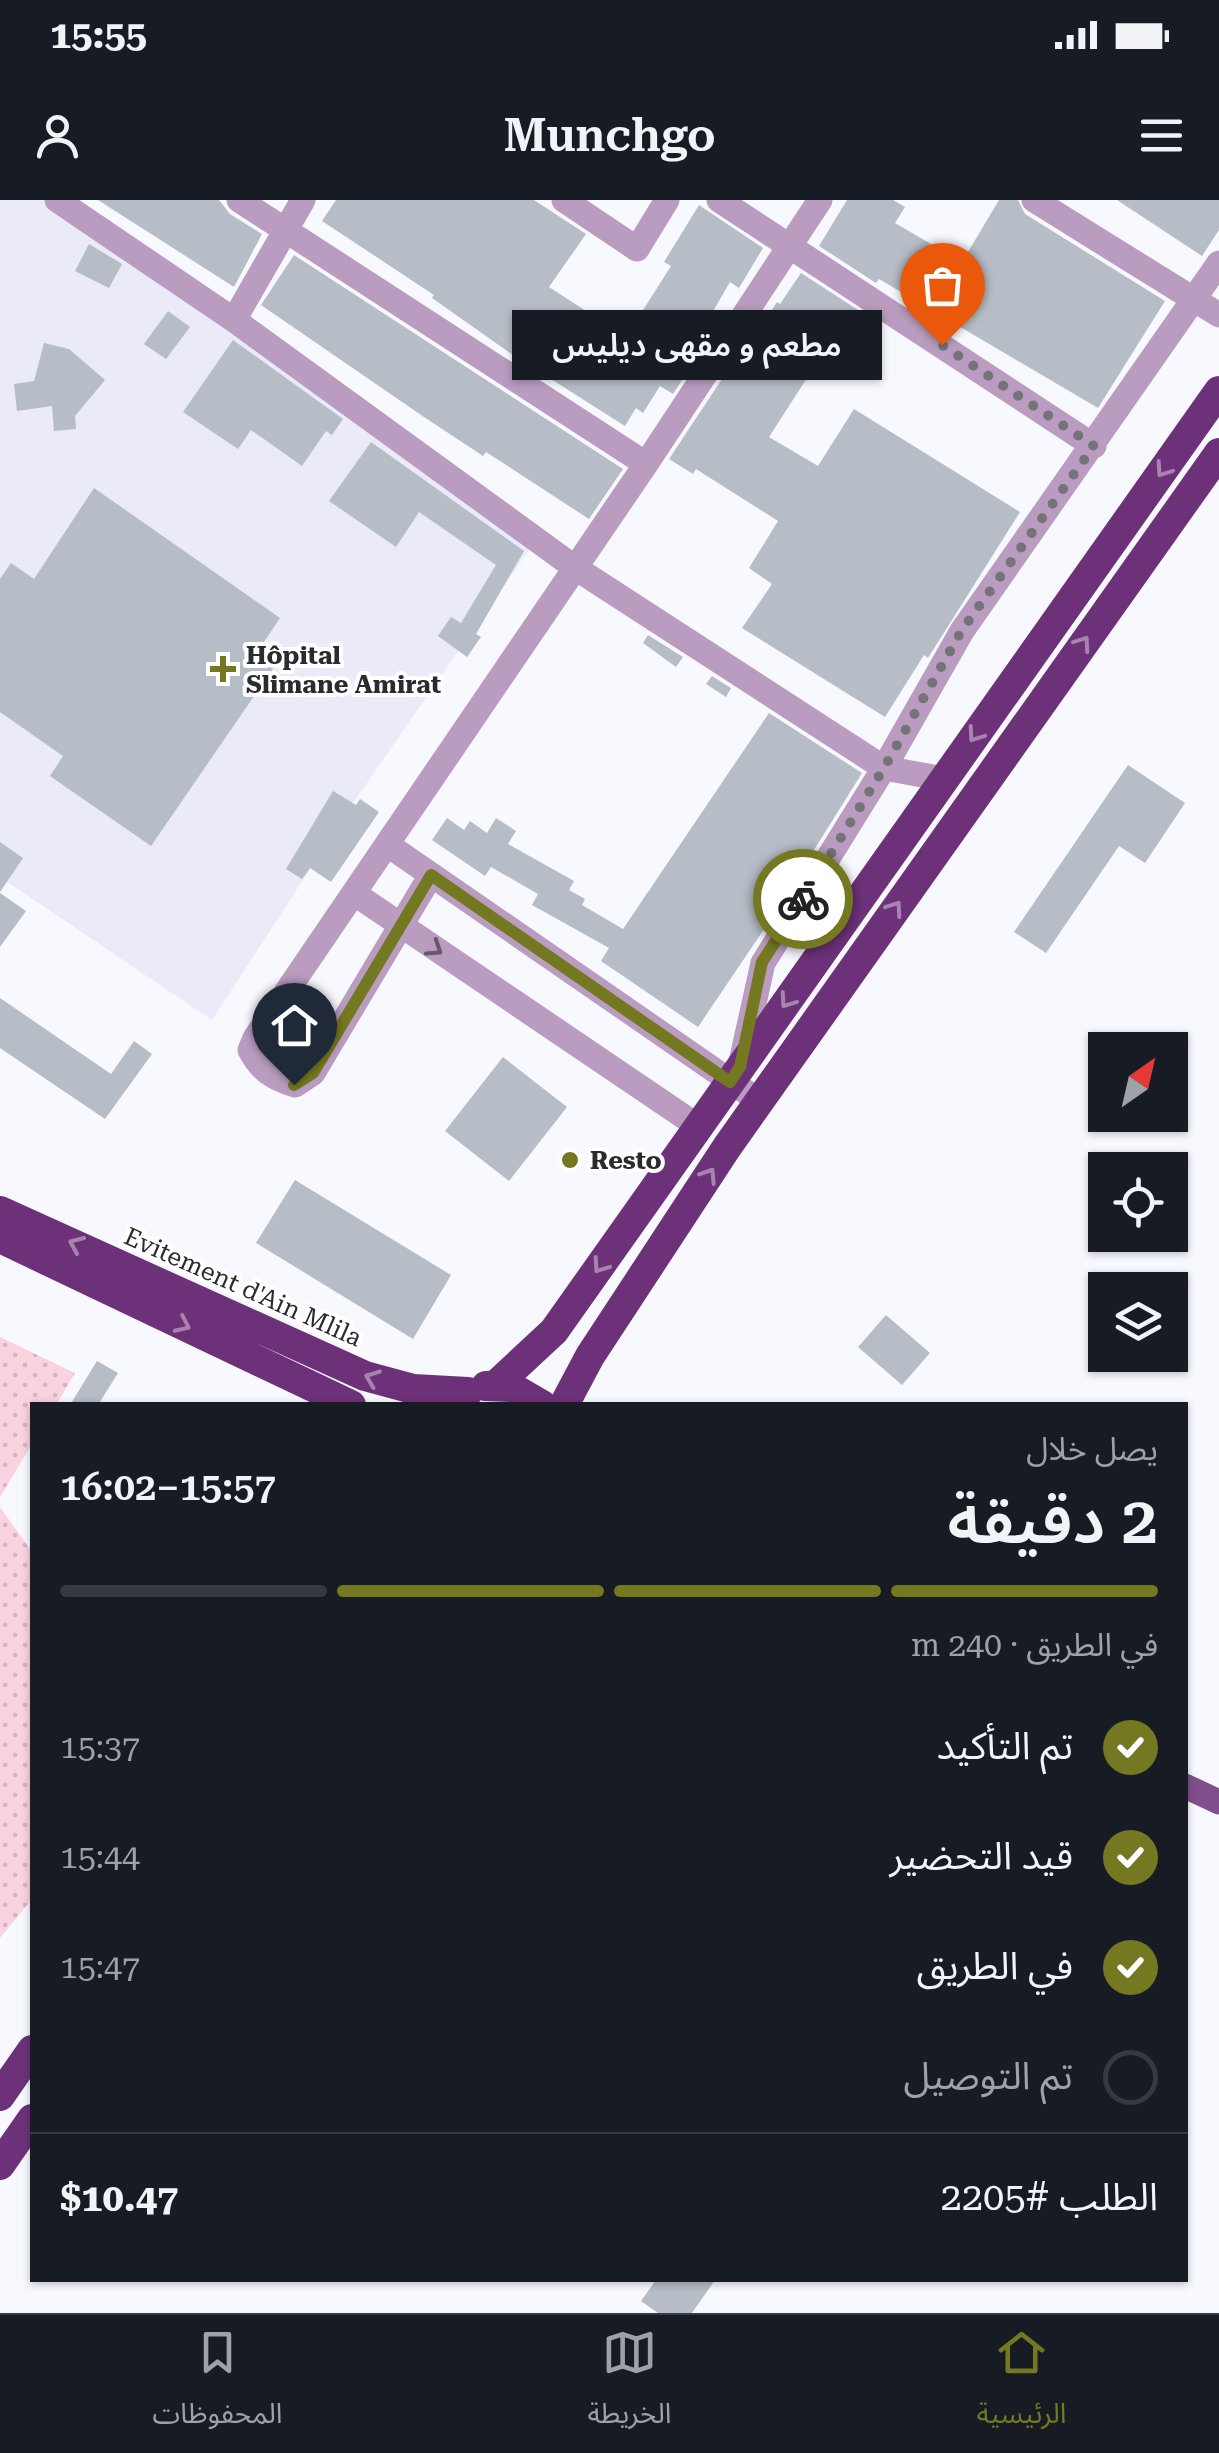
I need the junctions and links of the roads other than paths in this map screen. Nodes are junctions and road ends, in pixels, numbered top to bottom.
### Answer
1 (56, 200) edge
2 (239, 200) edge
3 (303, 200) edge
4 (564, 200) edge
5 (667, 200) edge
6 (720, 200) edge
7 (820, 200) edge
8 (1034, 200) edge
9 (286, 231) junction
10 (790, 244) junction
11 (1219, 263) edge
12 (1195, 300) junction
13 (1219, 315) edge
14 (234, 320) junction
15 (1219, 391) edge
16 (1094, 446) junction
17 (1219, 452) edge
18 (646, 464) junction
19 (574, 567) junction
20 (884, 768) junction
21 (944, 779) junction
22 (388, 845) junction
23 (431, 875) junction
24 (354, 894) junction
25 (402, 927) junction
26 (735, 1074) junction
27 (759, 1101) junction
28 (698, 1127) junction
29 (0, 1211) edge
30 (0, 1238) edge
31 (471, 1394) edge
32 (345, 1402) edge
33 (538, 1402) edge
34 (566, 1402) edge
35 (1188, 1787) edge
36 (1219, 1802) edge
37 (30, 2053) edge
38 (0, 2096) edge
39 (30, 2122) edge
40 (0, 2166) edge

1 - 14 street
2 - 9 street
3 - 9 street
4 - 5 street
6 - 10 street
7 - 10 street
8 - 12 street
9 - 14 street
9 - 18 street
10 - 16 street
10 - 18 street
11 - 12 street
12 - 13 street
12 - 16 street
14 - 19 street
15 -> 21 highway
16 - 20 street
27 -> 17 highway
18 - 19 street
19 - 20 street
19 - 22 street
20 - 21 street
20 - 26 street
21 -> 26 highway
22 - 23 street
22 - 24 street
23 - 25 street
23 - 26 street
24 - 25 street
24 - 25 street
25 -> 28 street
26 - 27 street
26 - 28 highway
34 -> 27 highway
28 -> 31 highway
31 -> 29 highway, Evitement d'Ain Mlila
30 -> 32 highway
31 - 33 highway, Evitement d'Ain Mlila
35 - 36 main road
37 - 38 highway
39 - 40 highway

